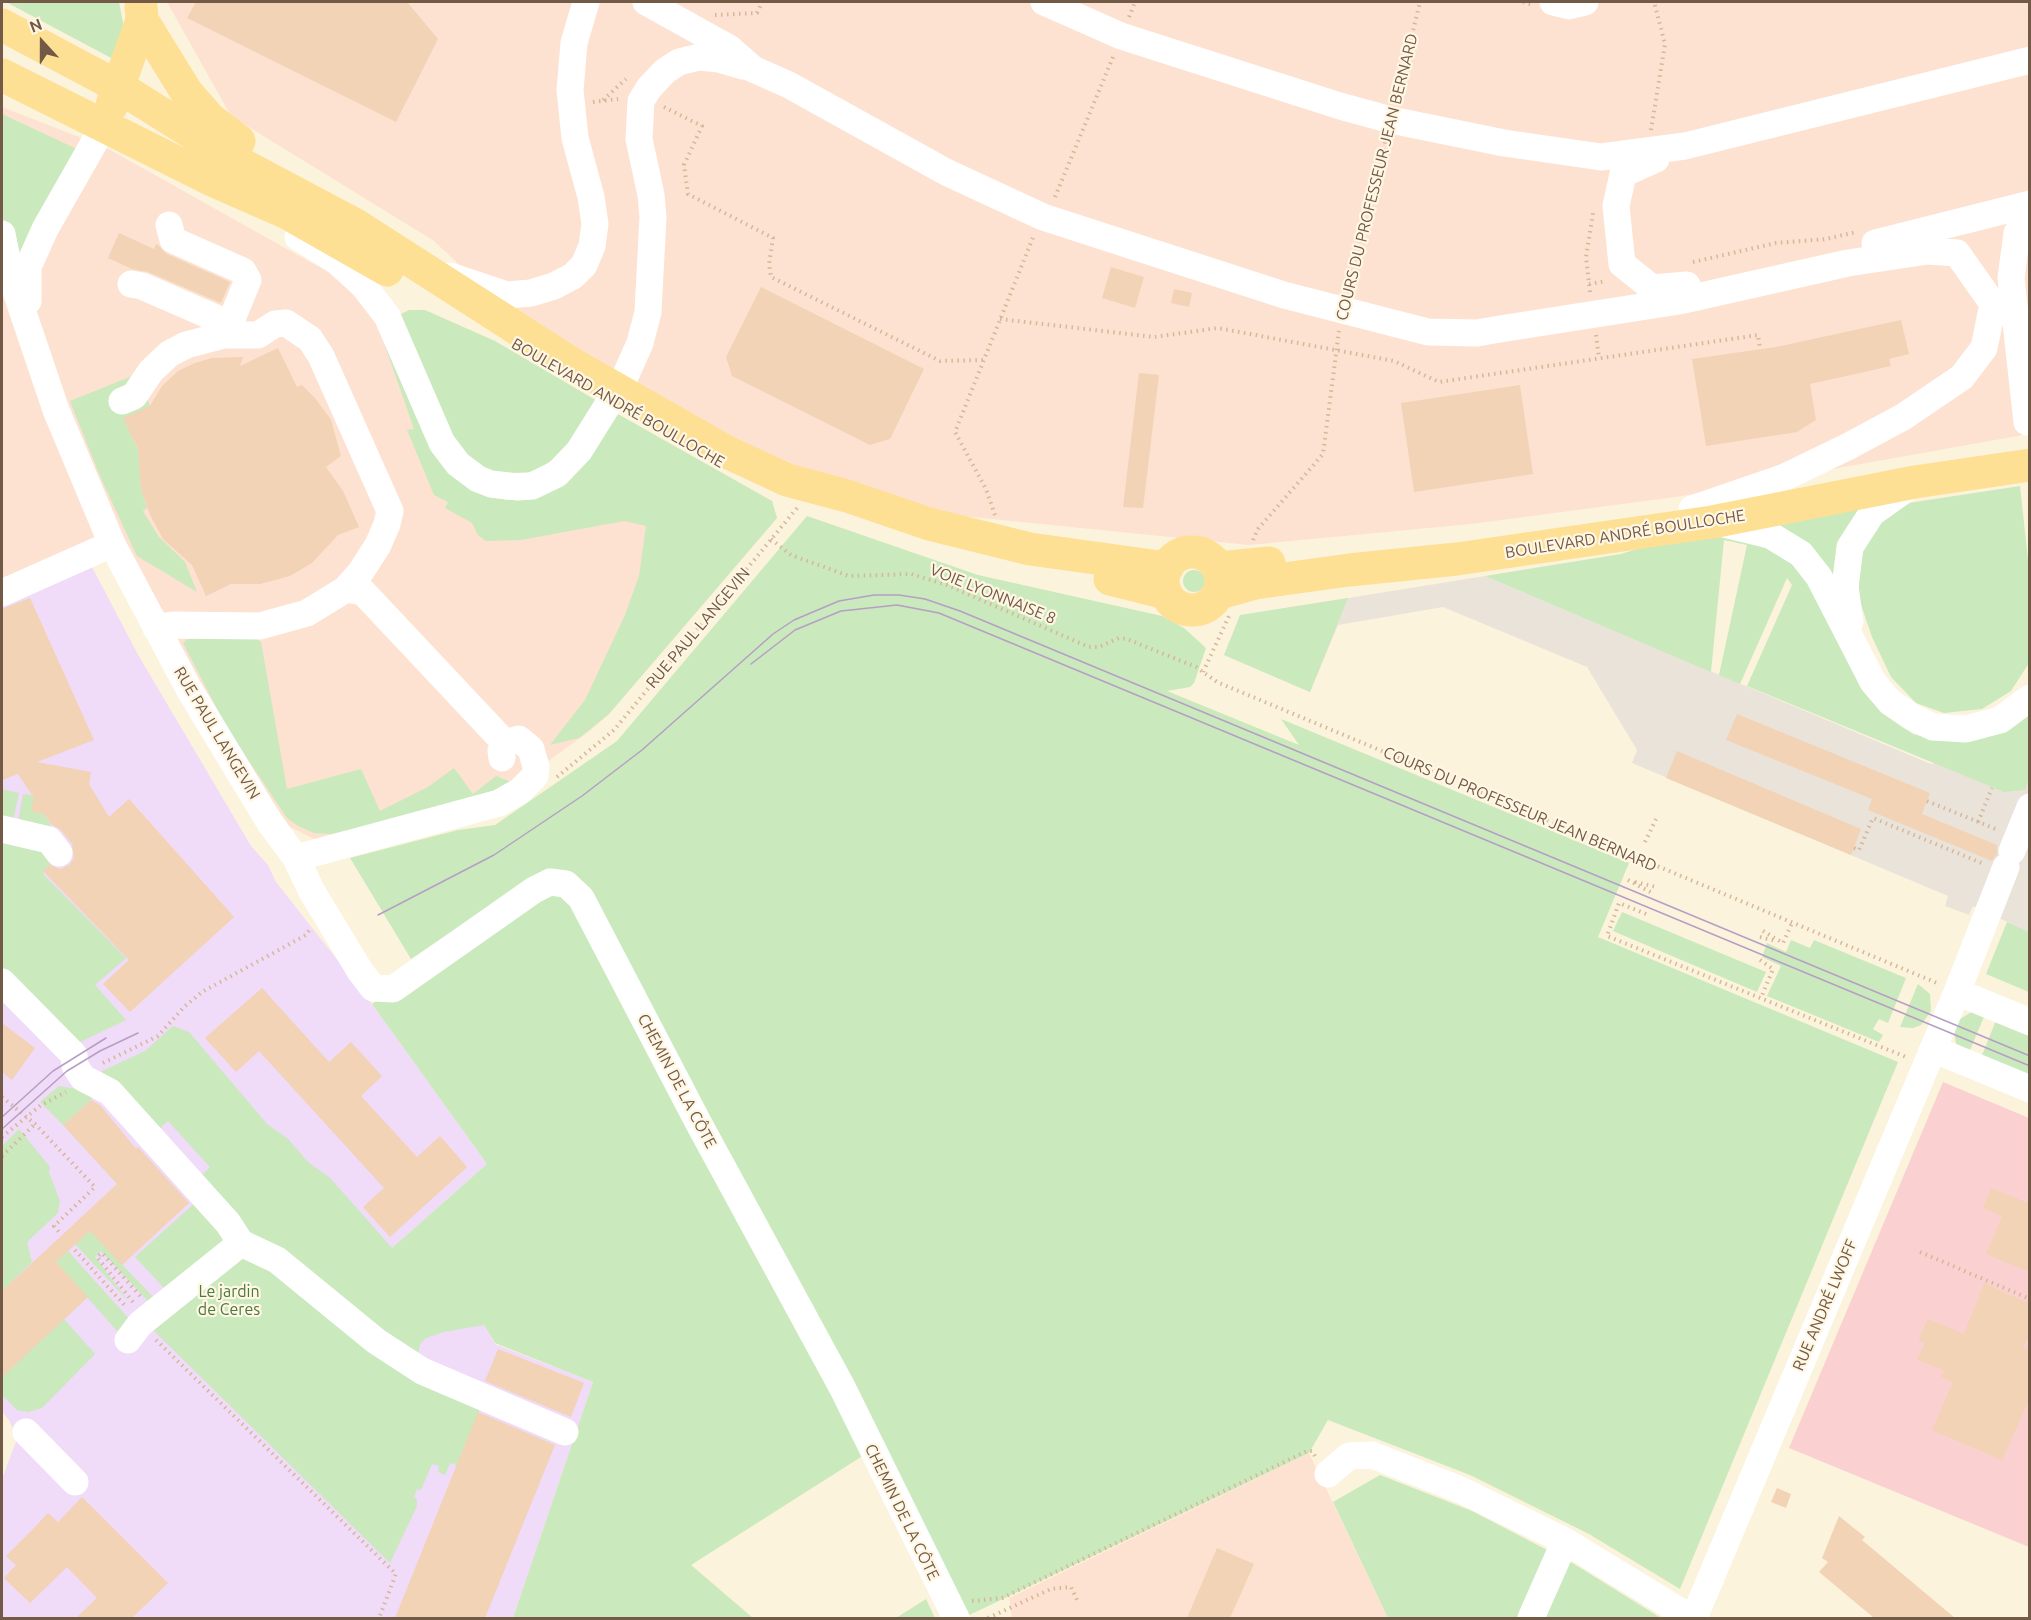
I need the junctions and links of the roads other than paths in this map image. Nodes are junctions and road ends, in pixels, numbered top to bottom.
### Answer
1 (586, 2) edge
2 (646, 2) edge
3 (1044, 2) edge
4 (1553, 2) edge
5 (1585, 2) edge
6 (142, 11) edge
7 (2, 25) edge
8 (2, 59) edge
9 (2030, 60) edge
10 (753, 69) junction
11 (2, 75) edge
12 (119, 87) junction
13 (103, 127) junction
14 (1685, 146) junction
15 (214, 181) junction
16 (2030, 204) edge
17 (2030, 222) edge
18 (354, 224) junction
19 (169, 225) dead end
20 (2, 234) edge
21 (418, 266) junction
22 (1787, 275) junction
23 (131, 284) dead end
24 (30, 332) junction
25 (597, 385) junction
26 (122, 401) dead end
27 (641, 411) junction
28 (2028, 435) edge
29 (2030, 465) edge
30 (1915, 482) junction
31 (1702, 515) junction
32 (112, 544) junction
33 (1166, 580) junction
34 (346, 589) junction
35 (1223, 590) junction
36 (2, 593) edge
37 (156, 628) junction
38 (1857, 649) junction
39 (2030, 698) edge
40 (2030, 807) edge
41 (2, 829) edge
42 (59, 853) dead end
43 (296, 858) junction
44 (2, 982) edge
45 (1949, 989) junction
46 (2030, 1022) edge
47 (1929, 1058) junction
48 (2030, 1089) edge
49 (241, 1243) junction
50 (134, 1332) road end
51 (26, 1432) dead end
52 (565, 1432) dead end
53 (1328, 1474) road end
54 (75, 1482) dead end
55 (1564, 1541) junction
56 (953, 1613) edge
57 (1531, 1618) edge
58 (1692, 1618) edge

1 - 21 street
2 - 10 street
3 - 14 street
4 - 5 street
6 - 12 main road
6 - 18 main road
7 - 12 main road, BOULEVARD ANDRÉ BOULLOCHE
8 - 12 main road
9 - 14 street
10 - 15 street
10 - 22 street
11 - 13 main road, BOULEVARD ANDRÉ BOULLOCHE
12 - 13 main road
12 - 18 main road, BOULEVARD ANDRÉ BOULLOCHE
13 - 15 main road, BOULEVARD ANDRÉ BOULLOCHE
13 - 24 street, RUE PAUL LANGEVIN
14 - 22 street
15 - 25 main road, BOULEVARD ANDRÉ BOULLOCHE
16 - 22 street
17 - 28 street
18 - 21 main road, BOULEVARD ANDRÉ BOULLOCHE
19 - 23 street
20 - 24 street, RUE PAUL LANGEVIN
21 - 25 main road, BOULEVARD ANDRÉ BOULLOCHE
22 - 31 street
24 - 32 street, RUE PAUL LANGEVIN
25 - 27 main road, BOULEVARD ANDRÉ BOULLOCHE
26 - 34 street
27 - 33 main road, BOULEVARD ANDRÉ BOULLOCHE
27 - 33 main road, BOULEVARD ANDRÉ BOULLOCHE
28 - 31 main road, BOULEVARD ANDRÉ BOULLOCHE
29 - 30 main road, BOULEVARD ANDRÉ BOULLOCHE
30 - 31 main road, BOULEVARD ANDRÉ BOULLOCHE
30 - 38 street
31 - 35 main road, BOULEVARD ANDRÉ BOULLOCHE
31 - 38 street
32 - 36 street
32 - 37 street, RUE PAUL LANGEVIN
33 - 35 main road, BOULEVARD ANDRÉ BOULLOCHE
33 - 35 main road
34 - 37 street
34 - 43 street
37 - 43 street, RUE PAUL LANGEVIN
38 - 39 street
40 - 45 street, RUE ANDRÉ LWOFF
41 - 42 street
43 - 56 street, CHEMIN DE LA CÔTE
44 - 49 street
45 - 46 street
45 - 47 street, RUE ANDRÉ LWOFF
47 - 48 street
47 - 58 street, RUE ANDRÉ LWOFF
49 - 50 street
49 - 52 street
51 - 54 street
53 - 55 street, RUE ANDRÉ LWOFF
55 - 57 street
55 - 58 street, RUE ANDRÉ LWOFF

